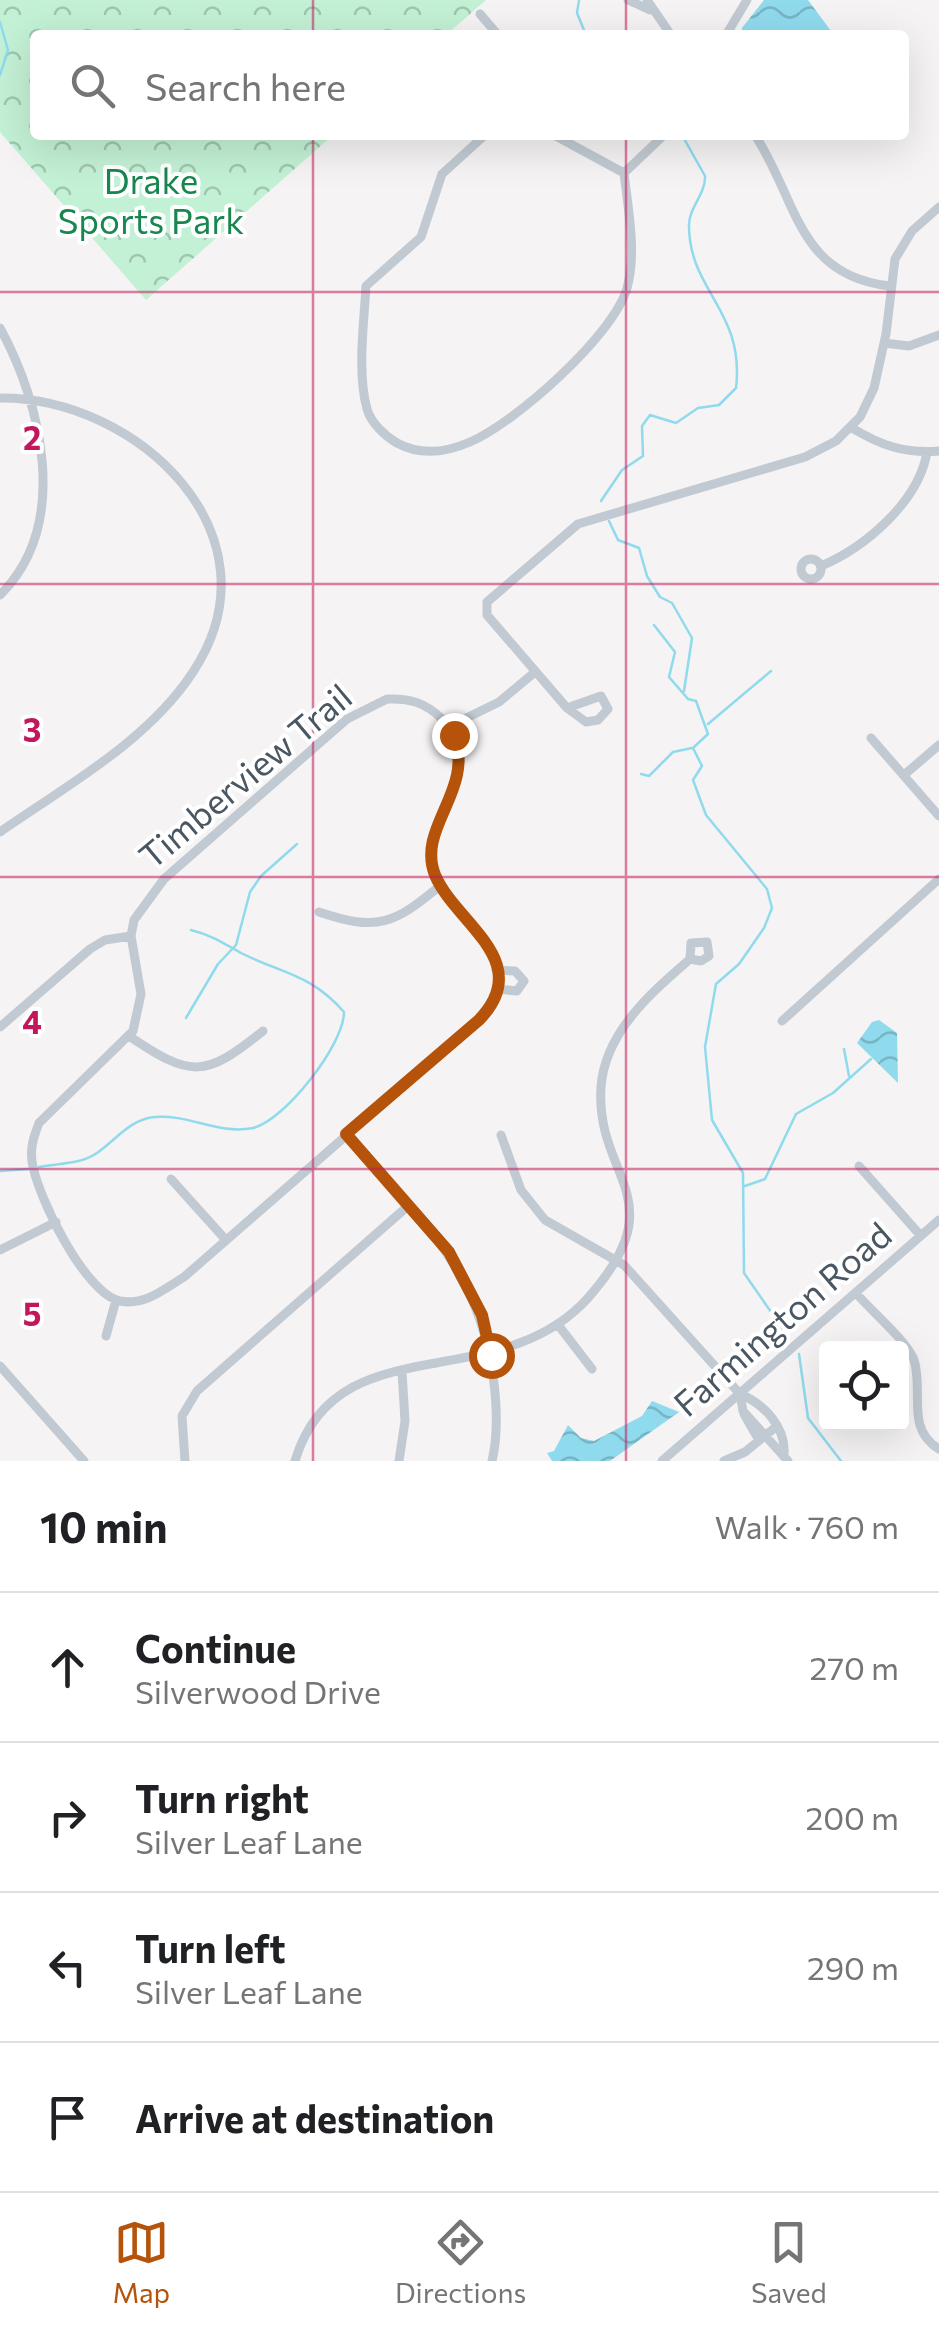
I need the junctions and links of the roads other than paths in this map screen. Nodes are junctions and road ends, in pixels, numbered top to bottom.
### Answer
1 (628, 0) edge
2 (747, 0) edge
3 (648, 5) edge
4 (480, 14) dead end
5 (494, 30) edge
6 (667, 30) edge
7 (729, 30) edge
8 (479, 140) edge
9 (563, 140) edge
10 (659, 140) edge
11 (757, 140) edge
12 (624, 173) junction
13 (939, 207) edge
14 (890, 286) junction
15 (0, 328) edge
16 (939, 336) edge
17 (884, 343) junction
18 (0, 398) edge
19 (28, 398) junction
20 (852, 428) junction
21 (933, 451) edge
22 (820, 566) dead end
23 (0, 595) edge
24 (536, 672) junction
25 (567, 708) dead end
26 (450, 726) junction
27 (871, 738) dead end
28 (939, 744) edge
29 (904, 775) junction
30 (939, 816) edge
31 (0, 832) edge
32 (939, 879) edge
33 (441, 886) junction
34 (319, 912) dead end
35 (131, 936) junction
36 (690, 960) dead end
37 (496, 970) junction
38 (496, 989) junction
39 (782, 1021) dead end
40 (0, 1027) edge
41 (264, 1031) dead end
42 (129, 1036) junction
43 (346, 1134) junction
44 (501, 1135) dead end
45 (860, 1166) dead end
46 (171, 1178) dead end
47 (408, 1206) junction
48 (939, 1220) edge
49 (56, 1222) junction
50 (920, 1236) junction
51 (225, 1240) junction
52 (0, 1250) edge
53 (617, 1259) junction
54 (856, 1293) junction
55 (116, 1300) junction
56 (559, 1326) junction
57 (106, 1336) dead end
58 (491, 1355) junction
59 (0, 1366) edge
60 (592, 1369) dead end
61 (402, 1372) junction
62 (740, 1394) junction
63 (778, 1426) junction
64 (765, 1437) junction
65 (939, 1449) edge
66 (786, 1458) edge
67 (84, 1461) edge
68 (185, 1461) edge
69 (294, 1461) edge
70 (398, 1461) edge
71 (492, 1461) edge
72 (662, 1461) edge
73 (724, 1461) edge

1 - 3 street
2 - 7 street
3 - 6 street
4 - 5 street
8 - 12 street
9 - 12 street
10 - 12 street
11 - 14 street
13 - 14 street
14 - 17 street
15 - 19 street
16 - 17 street
17 - 20 street
18 - 19 street
19 - 23 street
19 - 31 street
20 - 21 street
20 - 24 street
21 - 22 street
24 - 25 street
24 - 26 street
26 - 33 street
26 - 35 street, Timberview Trail
27 - 29 street
28 - 29 street
29 - 30 street
32 - 39 street
33 - 34 street
33 - 37 street
35 - 40 street
35 - 42 street
36 - 53 street
37 - 38 street
37 - 38 street
38 - 43 street
41 - 42 street
42 - 49 street
43 - 47 street
43 - 51 street
44 - 53 street
45 - 50 street
46 - 51 street
47 - 58 street
47 - 68 street
48 - 50 street, Farmington Road
49 - 52 street
49 - 55 street
50 - 54 street, Farmington Road
51 - 55 street
53 - 56 street
53 - 62 street
54 - 62 street, Farmington Road
54 - 65 street
55 - 57 street
56 - 58 street
56 - 60 street
58 - 61 street
58 - 71 street
59 - 67 street
61 - 69 street
61 - 70 street
62 - 63 street
62 - 64 street
62 - 72 street, Farmington Road
63 - 64 street
63 - 66 street
64 - 66 street
64 - 73 street

